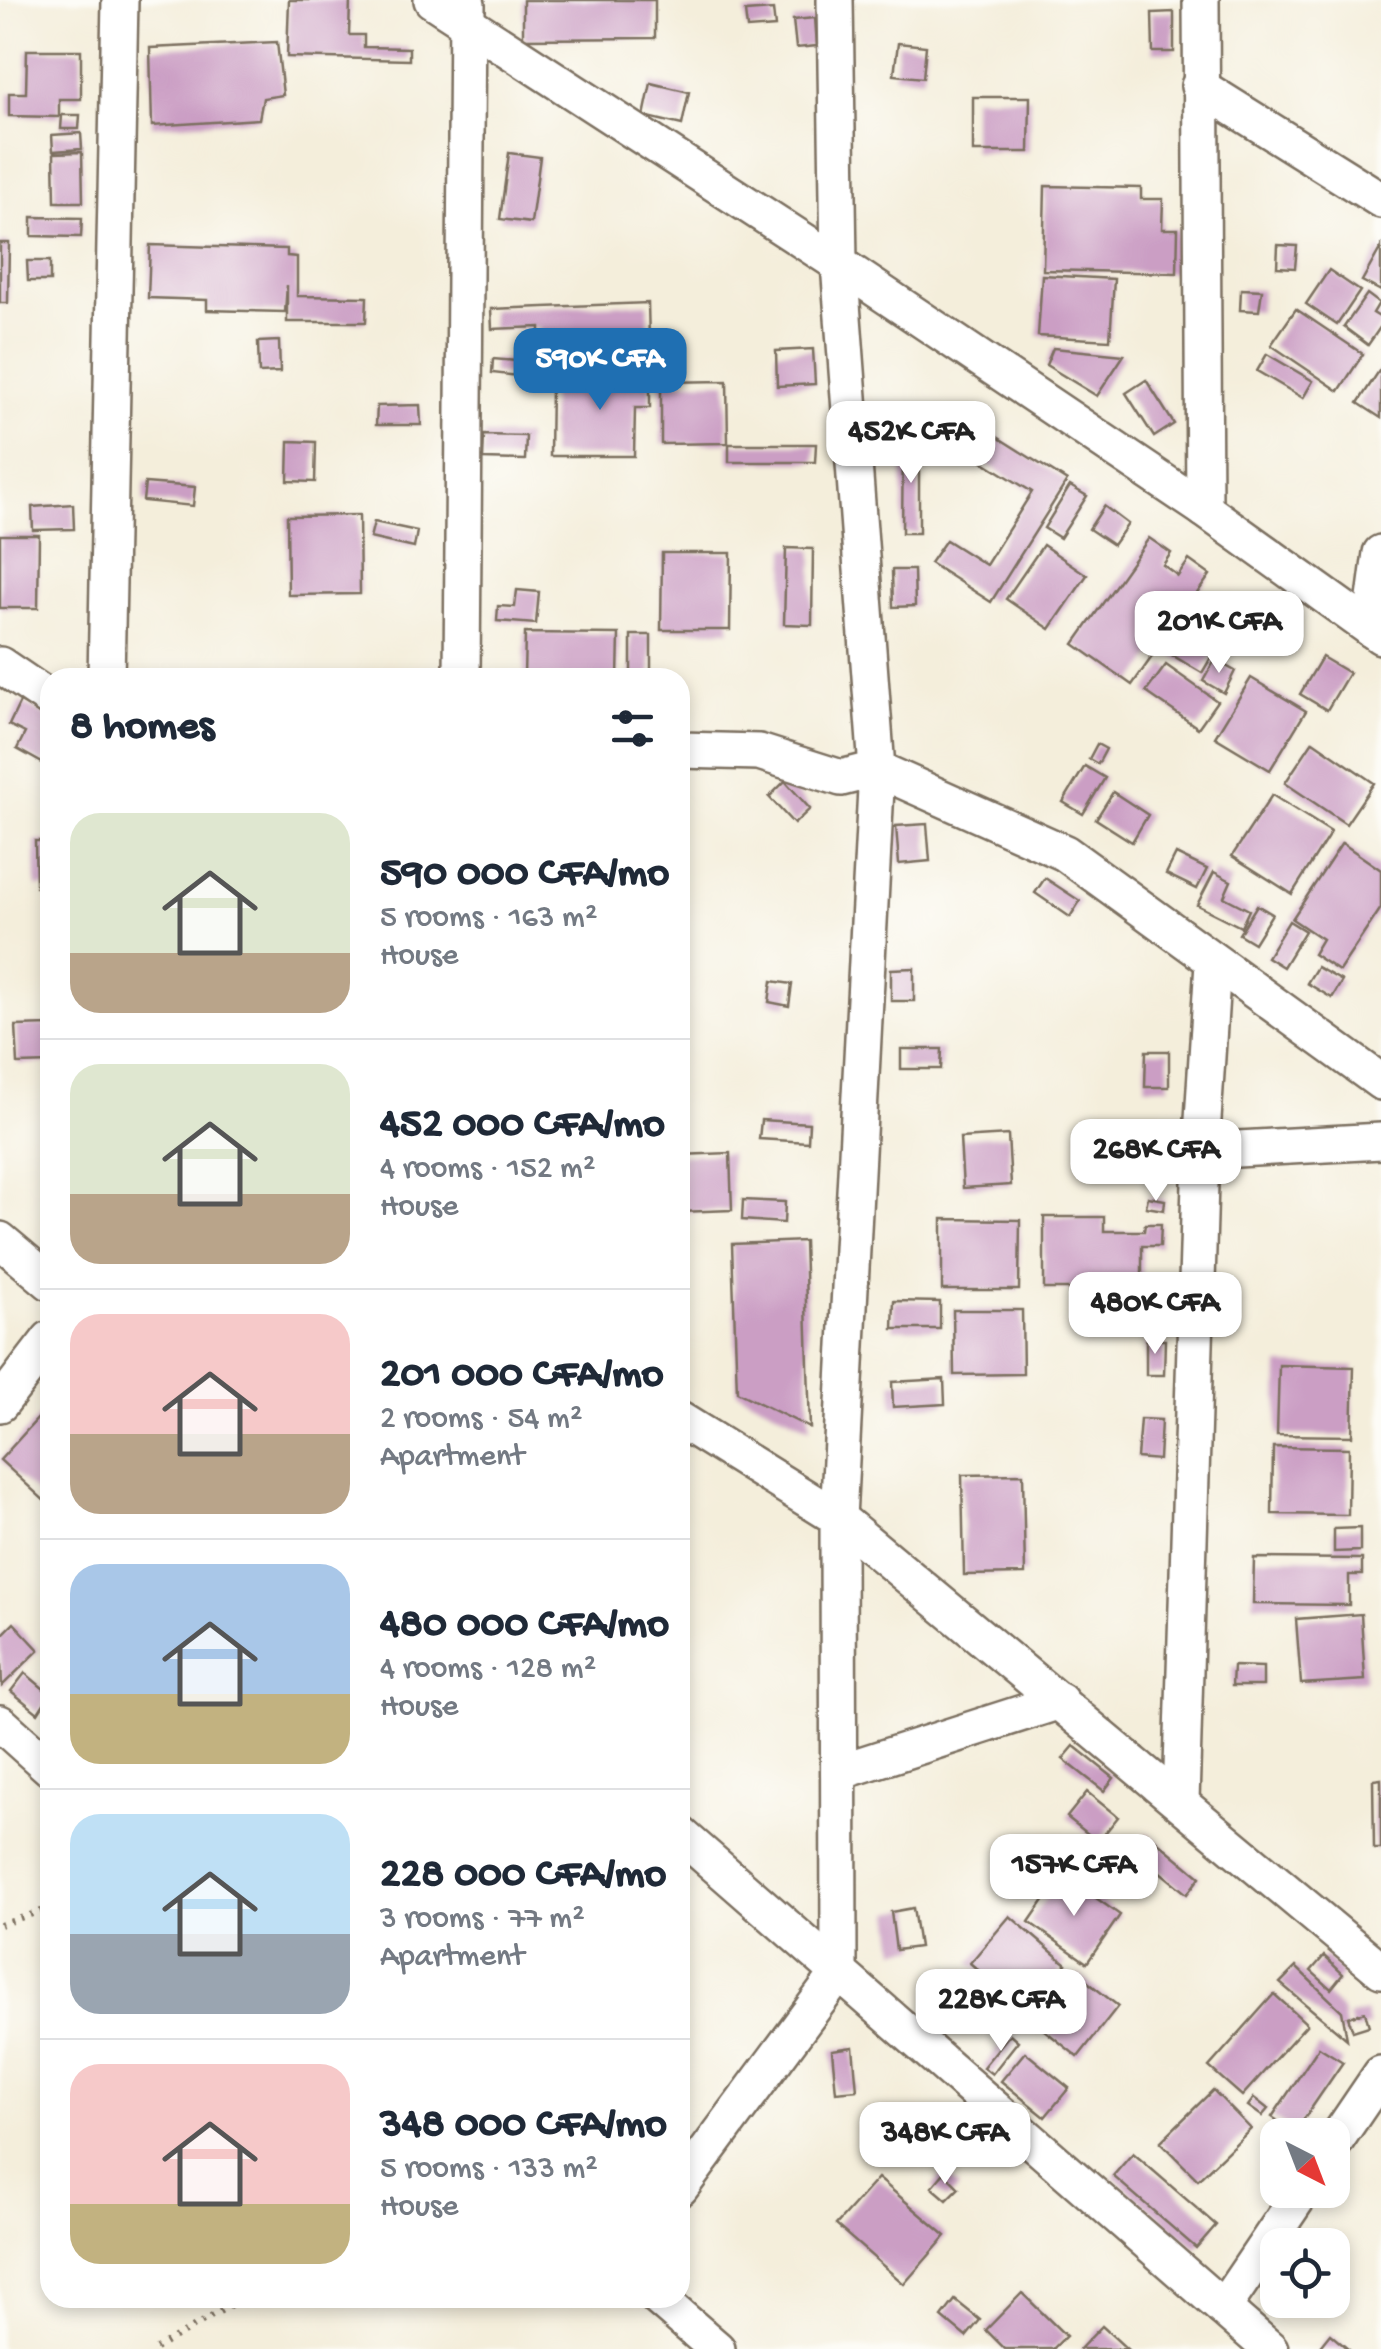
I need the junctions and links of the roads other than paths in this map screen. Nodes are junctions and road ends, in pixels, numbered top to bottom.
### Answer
1 (120, 0) edge
2 (432, 0) edge
3 (835, 0) edge
4 (1201, 0) edge
5 (467, 10) edge
6 (1199, 86) junction
7 (1381, 200) edge
8 (839, 264) junction
9 (1204, 509) junction
10 (1381, 553) edge
11 (1376, 632) edge
12 (0, 665) edge
13 (106, 668) edge
14 (462, 668) edge
15 (40, 692) edge
16 (690, 750) edge
17 (878, 768) junction
18 (1213, 963) junction
19 (1381, 1082) edge
20 (1381, 1141) edge
21 (1201, 1151) junction
22 (0, 1240) edge
23 (40, 1274) edge
24 (40, 1353) edge
25 (0, 1404) edge
26 (690, 1426) edge
27 (838, 1518) junction
28 (1060, 1701) junction
29 (0, 1723) edge
30 (40, 1759) edge
31 (839, 1772) junction
32 (1181, 1801) junction
33 (690, 1843) edge
34 (1381, 1970) edge
35 (839, 1972) junction
36 (1381, 2074) edge
37 (1350, 2120) edge
38 (690, 2174) edge
39 (1291, 2208) edge
40 (670, 2308) edge
41 (1223, 2308) junction
42 (718, 2349) edge
43 (1270, 2349) edge

1 - 13 street
2 - 5 street
3 - 8 street
4 - 6 street
5 - 8 street
5 - 14 street
6 - 7 street
6 - 9 street
8 - 9 street
8 - 17 street
9 - 11 street
10 - 11 street
12 - 15 street
16 - 17 street
17 - 18 street
17 - 27 street
18 - 19 street
18 - 21 street
20 - 21 street
21 - 32 street
22 - 23 street
24 - 25 street
26 - 27 street
27 - 28 street
27 - 31 street
28 - 31 street
28 - 32 street
29 - 30 street
31 - 35 street
32 - 34 street
33 - 35 street
35 - 38 street
35 - 41 street
36 - 37 street
39 - 41 street
40 - 42 street
41 - 43 street

